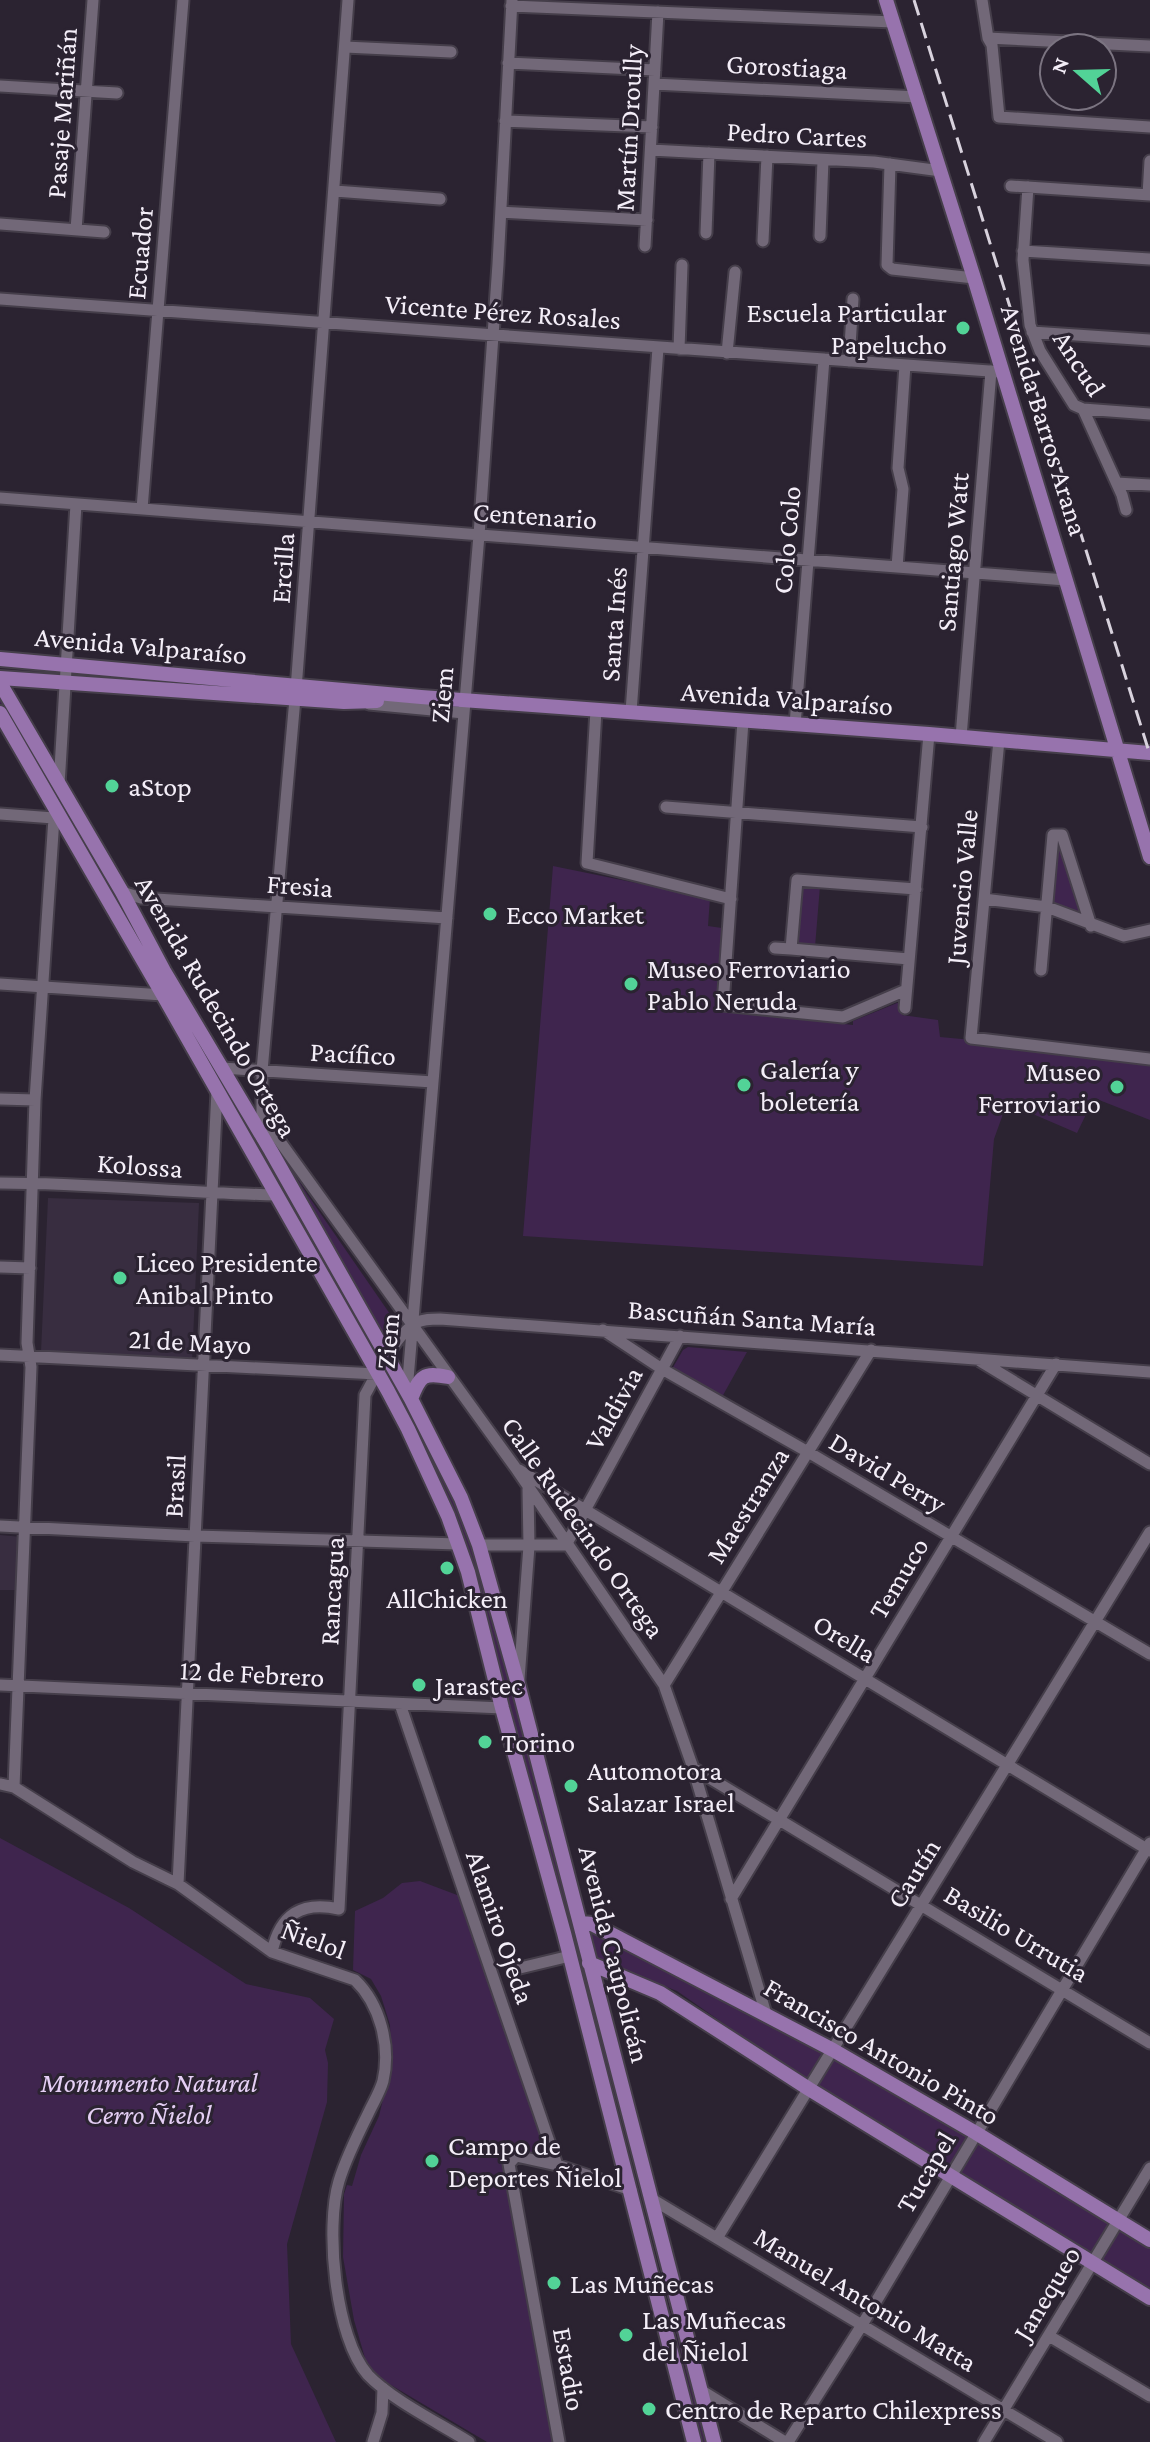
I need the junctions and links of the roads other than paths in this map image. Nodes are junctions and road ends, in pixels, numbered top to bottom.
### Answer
1 (93, 0) edge
2 (183, 0) edge
3 (348, 0) edge
4 (886, 0) edge
5 (982, 0) edge
6 (512, 3) edge
7 (658, 12) junction
8 (893, 22) junction
9 (988, 38) junction
10 (1150, 46) edge
11 (345, 47) junction
12 (451, 52) dead end
13 (508, 63) junction
14 (655, 70) junction
15 (654, 84) junction
16 (0, 86) edge
17 (87, 92) junction
18 (117, 93) dead end
19 (918, 97) junction
20 (505, 121) junction
21 (652, 127) junction
22 (1150, 127) edge
23 (651, 150) junction
24 (709, 153) junction
25 (767, 156) junction
26 (823, 160) junction
27 (1150, 161) edge
28 (890, 164) junction
29 (941, 171) junction
30 (1011, 186) dead end
31 (1028, 187) junction
32 (335, 191) junction
33 (1149, 195) edge
34 (440, 199) dead end
35 (501, 212) junction
36 (647, 220) junction
37 (0, 224) edge
38 (76, 230) junction
39 (104, 232) dead end
40 (706, 233) dead end
41 (820, 236) dead end
42 (763, 241) dead end
43 (645, 246) dead end
44 (1023, 251) junction
45 (1150, 259) edge
46 (682, 265) dead end
47 (735, 272) dead end
48 (974, 278) junction
49 (0, 299) edge
50 (853, 299) dead end
51 (158, 310) junction
52 (325, 322) junction
53 (1032, 332) junction
54 (494, 334) junction
55 (1150, 340) edge
56 (658, 348) junction
57 (679, 349) junction
58 (727, 353) junction
59 (824, 359) junction
60 (849, 361) junction
61 (905, 365) junction
62 (997, 372) junction
63 (1083, 409) junction
64 (1150, 414) edge
65 (1117, 483) junction
66 (1150, 485) edge
67 (0, 498) edge
68 (76, 504) junction
69 (142, 509) junction
70 (1126, 510) dead end
71 (309, 522) junction
72 (479, 535) junction
73 (643, 547) junction
74 (808, 560) junction
75 (897, 567) junction
76 (974, 573) junction
77 (1066, 580) junction
78 (0, 659) edge
79 (67, 664) junction
80 (0, 680) edge
81 (65, 683) junction
82 (295, 692) junction
83 (421, 697) junction
84 (344, 702) junction
85 (464, 706) junction
86 (596, 710) junction
87 (631, 712) junction
88 (0, 713) edge
89 (743, 721) junction
90 (795, 725) junction
91 (929, 734) junction
92 (961, 737) junction
93 (999, 740) junction
94 (1117, 749) junction
95 (1150, 753) edge
96 (58, 785) junction
97 (666, 807) dead end
98 (738, 813) junction
99 (0, 814) edge
100 (57, 820) junction
101 (922, 827) junction
102 (1150, 857) edge
103 (782, 879) dead end
104 (797, 880) junction
105 (916, 889) junction
106 (122, 892) junction
107 (149, 899) junction
108 (731, 899) junction
109 (984, 899) junction
110 (276, 907) junction
111 (1047, 907) junction
112 (447, 918) junction
113 (137, 920) junction
114 (1091, 926) junction
115 (1150, 930) edge
116 (775, 948) dead end
117 (791, 949) junction
118 (909, 959) junction
119 (1041, 970) dead end
120 (0, 984) edge
121 (42, 986) junction
122 (906, 990) junction
123 (163, 995) junction
124 (905, 1008) dead end
125 (1150, 1059) edge
126 (222, 1068) junction
127 (262, 1071) junction
128 (433, 1082) junction
129 (218, 1091) junction
130 (0, 1099) edge
131 (35, 1100) junction
132 (263, 1117) junction
133 (262, 1139) junction
134 (0, 1183) edge
135 (33, 1183) junction
136 (211, 1194) junction
137 (276, 1195) junction
138 (0, 1267) edge
139 (30, 1268) junction
140 (413, 1324) junction
141 (602, 1330) junction
142 (680, 1336) junction
143 (871, 1350) junction
144 (0, 1355) edge
145 (29, 1355) junction
146 (386, 1356) junction
147 (976, 1358) junction
148 (1056, 1364) junction
149 (204, 1367) junction
150 (662, 1369) junction
151 (1150, 1372) edge
152 (377, 1374) junction
153 (448, 1377) junction
154 (409, 1396) junction
155 (1037, 1396) junction
156 (808, 1452) junction
157 (1150, 1464) edge
158 (515, 1467) junction
159 (528, 1487) junction
160 (585, 1509) junction
161 (448, 1516) junction
162 (0, 1526) edge
163 (26, 1527) junction
164 (1150, 1532) edge
165 (195, 1536) junction
166 (951, 1537) junction
167 (357, 1542) junction
168 (458, 1544) junction
169 (479, 1545) junction
170 (566, 1545) junction
171 (529, 1546) junction
172 (721, 1592) junction
173 (1095, 1621) junction
174 (1150, 1654) edge
175 (865, 1679) junction
176 (518, 1684) junction
177 (0, 1685) edge
178 (19, 1685) junction
179 (664, 1685) junction
180 (187, 1695) junction
181 (350, 1702) junction
182 (400, 1704) junction
183 (502, 1708) junction
184 (533, 1742) junction
185 (1008, 1765) junction
186 (693, 1768) junction
187 (0, 1784) edge
188 (14, 1787) junction
189 (545, 1788) junction
190 (525, 1792) junction
191 (779, 1820) junction
192 (1149, 1847) edge
193 (178, 1884) junction
194 (731, 1899) junction
195 (922, 1904) junction
196 (582, 1923) junction
197 (569, 1950) junction
198 (272, 1952) junction
199 (592, 1965) junction
200 (520, 1968) dead end
201 (1063, 1989) junction
202 (766, 2014) junction
203 (1150, 2043) edge
204 (833, 2050) junction
205 (809, 2089) junction
206 (976, 2133) junction
207 (557, 2165) junction
208 (1150, 2168) edge
209 (951, 2176) junction
210 (631, 2190) junction
211 (652, 2205) junction
212 (1118, 2221) junction
213 (717, 2238) junction
214 (1150, 2240) edge
215 (1093, 2262) junction
216 (1150, 2298) edge
217 (862, 2325) junction
218 (1049, 2336) junction
219 (676, 2366) junction
220 (383, 2388) junction
221 (702, 2391) junction
222 (1150, 2396) edge
223 (1003, 2410) junction
224 (373, 2442) edge
225 (469, 2442) edge
226 (559, 2442) edge
227 (694, 2442) edge
228 (714, 2442) edge
229 (786, 2442) edge
230 (984, 2442) edge
231 (1057, 2442) edge

1 - 17 street, Pasaje Mariñán
2 - 51 street, Ecuador
3 - 11 street, Ercilla
4 - 8 main road, Avenida Barros Arana
5 - 9 street
6 - 7 street
6 - 13 street, Ziem
7 - 8 street
7 - 14 street, Martín Droully
8 - 19 main road, Avenida Barros Arana
9 - 10 street
9 - 22 street
11 - 12 street
11 - 32 street, Ercilla
13 - 14 street
13 - 20 street, Ziem
14 - 15 street, Martín Droully
15 - 19 street, Gorostiaga
15 - 21 street, Martín Droully
16 - 17 street
17 - 18 street
17 - 38 street, Pasaje Mariñán
19 - 29 main road, Avenida Barros Arana
20 - 21 street
20 - 35 street, Ziem
21 - 23 street, Martín Droully
23 - 24 street, Pedro Cartes
23 - 36 street, Martín Droully
24 - 25 street, Pedro Cartes
24 - 40 street
25 - 26 street, Pedro Cartes
25 - 42 street
26 - 28 street, Pedro Cartes
26 - 41 street
27 - 33 street
28 - 29 street, Pedro Cartes
28 - 48 street
29 - 48 main road, Avenida Barros Arana
30 - 31 street
31 - 33 street
31 - 44 street, Ancud
32 - 34 street
32 - 52 street, Ercilla
35 - 36 street
35 - 54 street, Ziem
36 - 43 street, Martín Droully
37 - 38 street
38 - 39 street
44 - 45 street
44 - 53 street, Ancud
46 - 57 street
47 - 58 street
48 - 62 main road, Avenida Barros Arana
49 - 51 street, Vicente Pérez Rosales
50 - 60 street
51 - 52 street, Vicente Pérez Rosales
51 - 69 street, Ecuador
52 - 54 street, Vicente Pérez Rosales
52 - 71 street, Ercilla
53 - 55 street
53 - 63 street, Ancud
54 - 56 street, Vicente Pérez Rosales
54 - 72 street, Ziem
56 - 57 street, Vicente Pérez Rosales
56 - 73 street, Santa Inés
57 - 58 street, Vicente Pérez Rosales
58 - 59 street, Vicente Pérez Rosales
59 - 60 street, Vicente Pérez Rosales
59 - 74 street, Colo Colo
60 - 61 street, Vicente Pérez Rosales
61 - 62 street, Vicente Pérez Rosales
61 - 75 street
62 - 76 street, Santiago Watt
62 - 77 main road, Avenida Barros Arana
63 - 64 street
63 - 65 street, Ancud
65 - 66 street
65 - 70 street, Ancud
67 - 68 street, Centenario
68 - 69 street, Centenario
68 - 79 street
69 - 71 street, Centenario
71 - 72 street, Centenario
71 - 82 street, Ercilla
72 - 73 street, Centenario
72 - 85 street, Ziem
73 - 74 street, Centenario
73 - 87 street, Santa Inés
74 - 75 street, Centenario
74 - 90 street, Colo Colo
75 - 76 street, Centenario
76 - 77 street, Centenario
76 - 92 street, Santiago Watt
77 - 94 main road, Avenida Barros Arana
78 - 79 main road, Avenida Valparaíso
79 - 81 street
79 - 82 main road, Avenida Valparaíso
80 - 81 main road, Avenida Valparaíso
80 - 96 main road, Avenida Rudecindo Ortega
81 - 82 main road, Avenida Valparaíso
81 - 96 street
82 - 83 main road, Avenida Valparaíso
82 - 84 main road, Avenida Valparaíso
82 - 110 street, Ercilla
83 - 84 main road, Avenida Valparaíso
83 - 85 main road, Avenida Valparaíso
84 - 85 street, Avenida Valparaíso
85 - 86 main road, Avenida Valparaíso
85 - 112 street, Ziem
86 - 87 main road, Avenida Valparaíso
86 - 108 street
87 - 89 main road, Avenida Valparaíso
88 - 100 main road, Avenida Rudecindo Ortega
89 - 90 main road, Avenida Valparaíso
89 - 98 street
90 - 91 main road, Avenida Valparaíso
91 - 92 main road, Avenida Valparaíso
91 - 101 street
92 - 93 main road, Avenida Valparaíso
93 - 94 main road, Avenida Valparaíso
93 - 109 street, Juvencio Valle
94 - 95 main road, Avenida Valparaíso
94 - 102 main road, Avenida Barros Arana
96 - 106 main road, Avenida Rudecindo Ortega
97 - 98 street
98 - 101 street
98 - 108 street
99 - 100 street
100 - 121 street
100 - 123 main road, Avenida Rudecindo Ortega
101 - 105 street
103 - 104 street
104 - 105 street
104 - 117 street
105 - 118 street
106 - 107 street, Fresia
106 - 113 main road, Avenida Rudecindo Ortega
107 - 110 street, Fresia
107 - 113 street
108 - 122 street
109 - 111 street
109 - 125 street, Juvencio Valle
110 - 112 street, Fresia
110 - 127 street, Ercilla
111 - 114 street
111 - 114 street
111 - 119 street
112 - 128 street, Ziem
113 - 126 main road, Avenida Rudecindo Ortega
114 - 115 street
116 - 117 street
117 - 118 street
118 - 122 street
120 - 121 street
121 - 123 street
121 - 131 street
122 - 124 street
123 - 129 main road, Avenida Rudecindo Ortega
126 - 127 street, Pacífico
126 - 133 main road, Avenida Rudecindo Ortega
127 - 128 street, Pacífico
127 - 132 street, Ercilla
128 - 140 street, Ziem
129 - 136 street, Brasil
129 - 137 main road, Avenida Rudecindo Ortega
130 - 131 street
131 - 135 street
132 - 133 street, Ercilla
132 - 140 street, Calle Rudecindo Ortega
133 - 146 main road, Avenida Rudecindo Ortega
134 - 135 street, Kolossa
135 - 136 street, Kolossa
135 - 139 street
136 - 137 street, Kolossa
136 - 149 street, Brasil
137 - 152 main road, Avenida Rudecindo Ortega
138 - 139 street
139 - 145 street
140 - 141 street, Bascuñán Santa María
140 - 146 street
140 - 153 street, Calle Rudecindo Ortega
140 - 154 street, Ziem
141 - 142 street, Bascuñán Santa María
141 - 150 street, David Perry
142 - 143 street, Bascuñán Santa María
142 - 150 street, Valdivia
143 - 147 street, Bascuñán Santa María
143 - 156 street, Maestranza
144 - 145 street, 21 de Mayo
145 - 149 street, 21 de Mayo
145 - 163 street
146 - 152 street
146 - 154 main road, Avenida Caupolicán
147 - 148 street, Bascuñán Santa María
147 - 155 street
148 - 151 street, Bascuñán Santa María
148 - 155 street, Temuco
149 - 152 street, 21 de Mayo
149 - 165 street, Brasil
150 - 156 street, David Perry
150 - 160 street, Valdivia
152 - 161 main road, Avenida Caupolicán
152 - 167 street, Rancagua
153 - 154 main road
153 - 158 street, Calle Rudecindo Ortega
154 - 169 main road, Avenida Caupolicán
155 - 157 street
155 - 166 street, Temuco
156 - 166 street, David Perry
156 - 172 street, Maestranza
158 - 159 street, Calle Rudecindo Ortega
158 - 160 street, Orella
159 - 170 street, Calle Rudecindo Ortega
159 - 171 street
160 - 170 street, Valdivia
160 - 172 street, Orella
161 - 168 main road, Avenida Caupolicán
161 - 169 main road
162 - 163 street
163 - 165 street
163 - 178 street
164 - 173 street, Cautín
165 - 167 street
165 - 180 street, Brasil
166 - 173 street, David Perry
166 - 175 street, Temuco
167 - 168 street
167 - 181 street, Rancagua
168 - 183 main road, Avenida Caupolicán
169 - 171 street
169 - 176 main road, Avenida Caupolicán
170 - 171 street
170 - 179 street, Calle Rudecindo Ortega
171 - 176 street
172 - 175 street, Orella
172 - 179 street, Maestranza
173 - 174 street, David Perry
173 - 185 street, Cautín
175 - 185 street, Orella
175 - 191 street, Temuco
176 - 184 main road, Avenida Caupolicán
177 - 178 street, 12 de Febrero
178 - 180 street, 12 de Febrero
178 - 188 street
179 - 186 street, Calle Rudecindo Ortega
180 - 181 street, 12 de Febrero
180 - 193 street, Brasil
181 - 182 street, 12 de Febrero
181 - 198 street, Rancagua
182 - 183 street, 12 de Febrero
182 - 207 street, Alamiro Ojeda
183 - 184 main road
183 - 190 main road, Avenida Caupolicán
184 - 189 main road, Avenida Caupolicán
185 - 192 street, Orella
185 - 195 street, Cautín
186 - 191 street, Basilio Urrutia
186 - 194 street, Calle Rudecindo Ortega
187 - 188 street, Ñielol
188 - 193 street, Ñielol
189 - 190 main road
189 - 196 main road, Avenida Caupolicán
190 - 197 main road, Avenida Caupolicán
191 - 194 street, Temuco
191 - 195 street, Basilio Urrutia
192 - 201 street, Tucapel
193 - 198 street, Ñielol
194 - 202 street, Calle Rudecindo Ortega
195 - 201 street, Basilio Urrutia
195 - 204 street, Cautín
196 - 199 main road, Avenida Caupolicán
196 - 202 main road, Francisco Antonio Pinto
197 - 199 main road
197 - 200 street
197 - 210 main road, Avenida Caupolicán
198 - 220 street, Ñielol
199 - 205 main road
199 - 211 main road, Avenida Caupolicán
201 - 203 street, Basilio Urrutia
201 - 206 street, Tucapel
202 - 204 main road, Francisco Antonio Pinto
204 - 205 street, Cautín
204 - 206 main road, Francisco Antonio Pinto
205 - 209 main road
205 - 213 street, Cautín
206 - 209 street, Tucapel
206 - 212 main road, Francisco Antonio Pinto
207 - 210 street
207 - 226 street, Estadio
208 - 212 street, Janequeo
209 - 215 main road
209 - 217 street, Tucapel
210 - 211 main road
210 - 219 main road, Avenida Caupolicán
211 - 213 street, Manuel Antonio Matta
211 - 221 main road, Avenida Caupolicán
212 - 214 main road, Francisco Antonio Pinto
212 - 215 street, Janequeo
213 - 217 street, Manuel Antonio Matta
215 - 216 main road
215 - 218 street, Janequeo
217 - 223 street, Manuel Antonio Matta
217 - 229 street, Tucapel
218 - 222 street
218 - 223 street, Janequeo
219 - 221 main road
219 - 227 main road, Avenida Caupolicán
220 - 224 street
220 - 225 street, Ñielol
221 - 228 main road, Avenida Caupolicán
221 - 229 street
223 - 230 street, Janequeo
223 - 231 street, Manuel Antonio Matta

